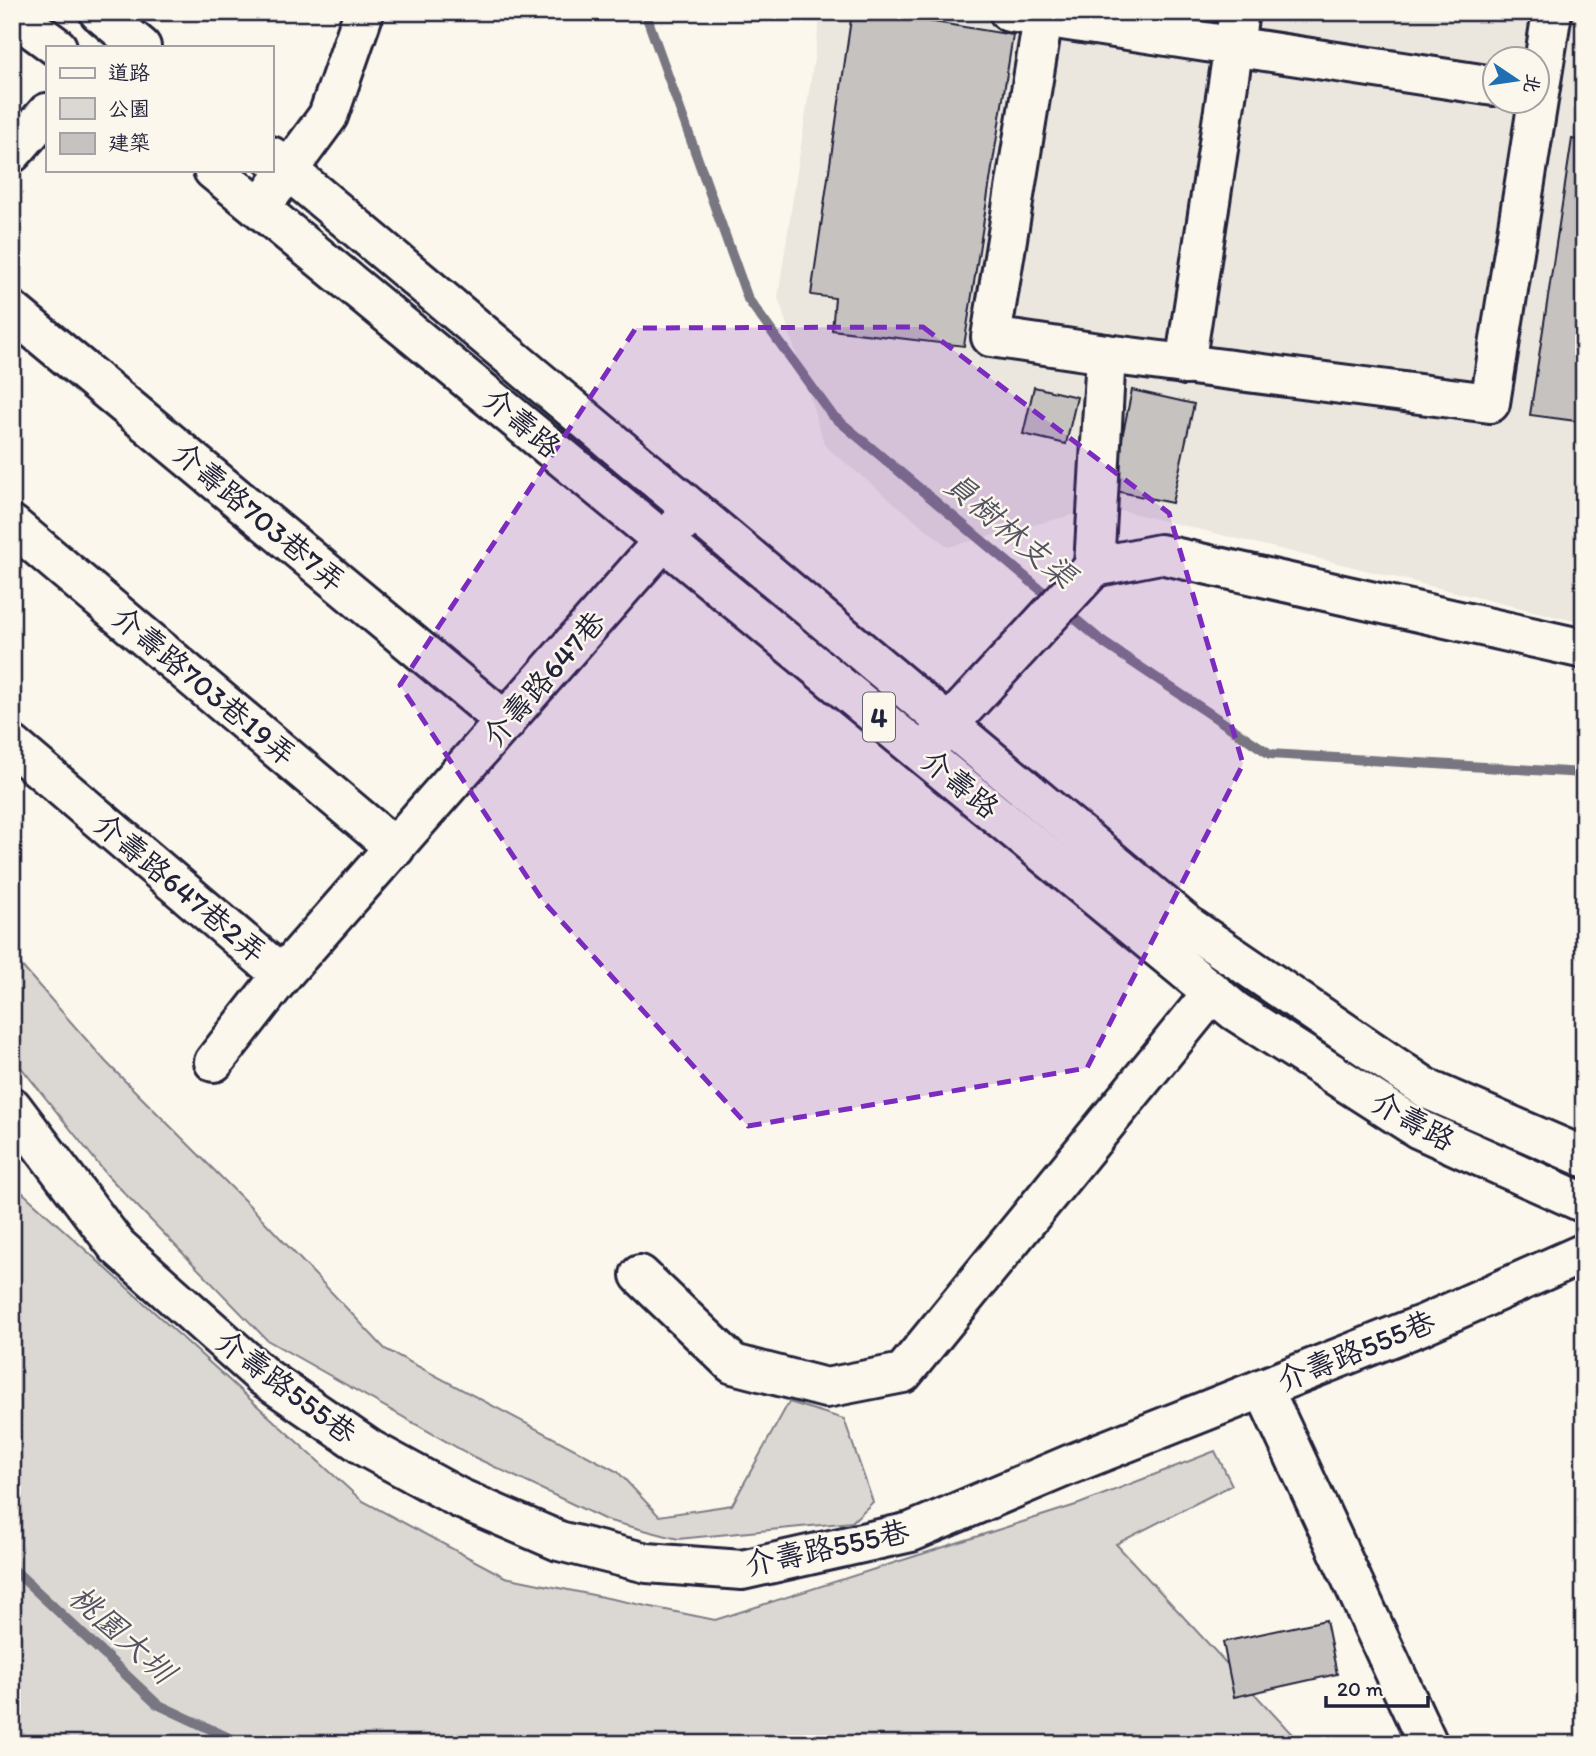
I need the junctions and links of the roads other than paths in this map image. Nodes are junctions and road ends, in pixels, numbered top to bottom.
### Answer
1 (364, 12) edge
2 (1552, 12) edge
3 (12, 14) edge
4 (1032, 14) edge
5 (1236, 30) edge
6 (56, 46) edge
7 (1546, 46) edge
8 (1480, 83) edge
9 (46, 114) edge
10 (1534, 116) edge
11 (12, 153) edge
12 (279, 162) edge
13 (216, 172) edge
14 (261, 207) junction
15 (12, 311) edge
16 (1106, 354) junction
17 (1185, 365) junction
18 (694, 511) junction
19 (12, 525) edge
20 (664, 540) junction
21 (1094, 567) junction
22 (1584, 649) edge
23 (506, 722) junction
24 (947, 723) junction
25 (12, 745) edge
26 (923, 753) junction
27 (395, 848) junction
28 (282, 975) junction
29 (1213, 992) junction
30 (214, 1062) dead end
31 (12, 1107) edge
32 (1584, 1157) edge
33 (1584, 1203) edge
34 (1584, 1252) edge
35 (640, 1275) dead end
36 (1263, 1388) junction
37 (1428, 1744) edge

1 - 12 main road
2 - 7 main road
3 - 6 main road
4 - 5 main road
4 - 16 main road
5 - 8 main road
5 - 17 main road
9 - 11 main road
10 - 17 main road
12 - 14 main road
12 - 18 main road, 介壽路 / 4
13 - 14 main road, 介壽路 / 4
14 - 20 main road, 介壽路 / 4
15 - 23 main road, 介壽路703巷7弄
16 - 17 main road
16 - 21 main road
18 - 20 main road, 介壽路647巷
18 - 24 main road, 介壽路 / 4
19 - 27 main road, 介壽路703巷19弄
20 - 23 main road, 介壽路647巷
20 - 26 main road, 介壽路 / 4
21 - 22 main road
21 - 24 main road
23 - 27 main road, 介壽路647巷
24 - 26 main road
24 - 32 main road, 介壽路 / 4
25 - 28 main road, 介壽路647巷2弄
26 - 29 main road, 介壽路 / 4
27 - 28 main road, 介壽路647巷2弄
28 - 30 main road
29 - 33 main road, 介壽路 / 4
29 - 35 main road
31 - 36 main road, 介壽路555巷
34 - 36 main road, 介壽路555巷
36 - 37 main road

